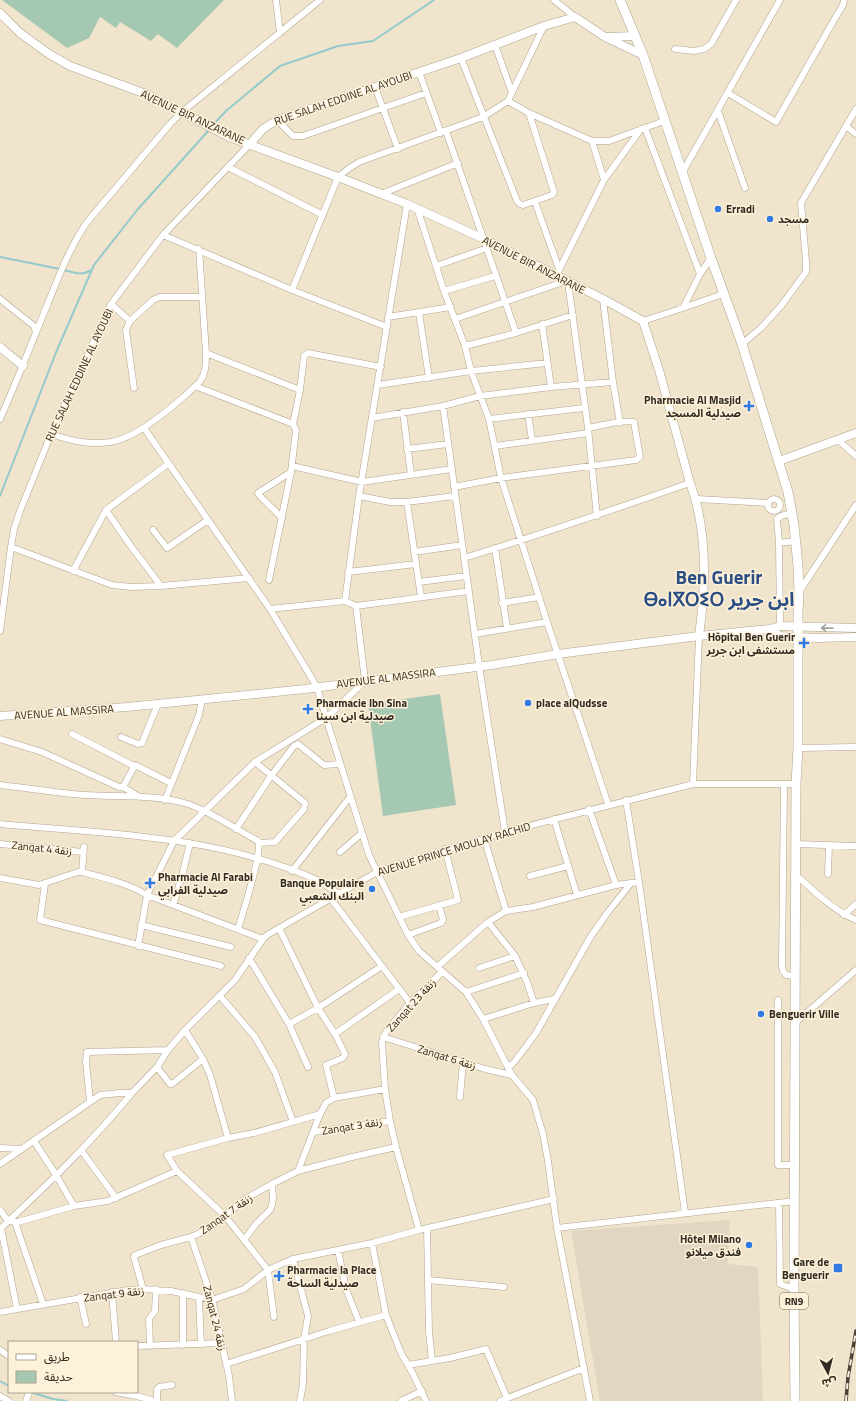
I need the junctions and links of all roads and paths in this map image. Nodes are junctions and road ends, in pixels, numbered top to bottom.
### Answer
1 (276, 0) edge
2 (320, 0) edge
3 (554, 0) edge
4 (620, 0) edge
5 (736, 0) edge
6 (780, 0) edge
7 (844, 0) edge
8 (0, 13) edge
9 (575, 17) junction
10 (544, 26) junction
11 (280, 33) junction
12 (635, 36) junction
13 (605, 37) junction
14 (495, 45) junction
15 (675, 50) dead end
16 (642, 55) junction
17 (462, 58) junction
18 (419, 72) junction
19 (374, 87) junction
20 (426, 93) junction
21 (512, 93) junction
22 (728, 93) junction
23 (508, 101) junction
24 (383, 109) junction
25 (856, 109) edge
26 (718, 111) junction
27 (182, 112) junction
28 (529, 113) junction
29 (484, 117) junction
30 (277, 120) junction
31 (664, 121) junction
32 (846, 126) junction
33 (643, 129) junction
34 (443, 132) junction
35 (856, 134) edge
36 (592, 141) junction
37 (250, 144) junction
38 (398, 148) junction
39 (458, 163) junction
40 (228, 167) junction
41 (682, 173) junction
42 (338, 177) junction
43 (604, 180) junction
44 (745, 188) dead end
45 (381, 194) junction
46 (535, 202) junction
47 (407, 204) junction
48 (417, 208) junction
49 (323, 215) junction
50 (163, 235) junction
51 (484, 239) junction
52 (487, 248) junction
53 (199, 249) junction
54 (711, 258) junction
55 (436, 266) junction
56 (558, 272) junction
57 (700, 274) junction
58 (495, 276) junction
59 (567, 282) junction
60 (292, 290) junction
61 (444, 291) junction
62 (723, 294) junction
63 (202, 297) junction
64 (0, 299) edge
65 (603, 299) junction
66 (505, 301) junction
67 (112, 304) junction
68 (451, 307) junction
69 (683, 308) junction
70 (419, 313) junction
71 (572, 315) junction
72 (388, 317) junction
73 (455, 319) junction
74 (130, 321) junction
75 (643, 321) junction
76 (542, 324) junction
77 (387, 327) junction
78 (36, 332) junction
79 (516, 333) junction
80 (742, 344) junction
81 (465, 346) junction
82 (0, 347) edge
83 (206, 353) junction
84 (547, 363) junction
85 (23, 366) junction
86 (381, 367) junction
87 (471, 371) junction
88 (429, 378) junction
89 (613, 382) junction
90 (582, 384) junction
91 (194, 386) junction
92 (378, 386) junction
93 (551, 386) junction
94 (134, 388) dead end
95 (300, 390) junction
96 (480, 396) junction
97 (443, 406) junction
98 (584, 408) junction
99 (403, 412) junction
100 (528, 414) junction
101 (372, 418) junction
102 (0, 419) edge
103 (488, 419) junction
104 (620, 422) junction
105 (293, 424) junction
106 (144, 428) junction
107 (588, 431) junction
108 (856, 433) edge
109 (51, 434) junction
110 (532, 440) junction
111 (838, 440) junction
112 (448, 444) junction
113 (495, 446) junction
114 (407, 449) junction
115 (856, 456) edge
116 (778, 460) junction
117 (168, 464) junction
118 (592, 467) junction
119 (291, 469) junction
120 (452, 469) junction
121 (411, 475) junction
122 (501, 478) junction
123 (362, 482) junction
124 (690, 483) junction
125 (454, 487) junction
126 (359, 496) junction
127 (455, 496) junction
128 (696, 499) junction
129 (407, 502) junction
130 (856, 505) edge
131 (791, 509) junction
132 (106, 510) junction
133 (597, 516) junction
134 (282, 518) junction
135 (208, 520) junction
136 (153, 530) dead end
137 (522, 540) junction
138 (796, 541) junction
139 (779, 543) junction
140 (462, 545) junction
141 (11, 547) junction
142 (495, 548) junction
143 (414, 552) junction
144 (464, 558) junction
145 (416, 564) junction
146 (73, 571) junction
147 (348, 572) junction
148 (466, 576) junction
149 (249, 578) junction
150 (269, 580) dead end
151 (419, 582) junction
152 (161, 586) junction
153 (469, 591) junction
154 (799, 592) junction
155 (422, 597) junction
156 (539, 597) junction
157 (344, 601) junction
158 (502, 603) junction
159 (356, 606) junction
160 (270, 609) junction
161 (547, 622) junction
162 (780, 626) junction
163 (798, 626) junction
164 (506, 628) junction
165 (856, 628) edge
166 (770, 630) junction
167 (0, 631) edge
168 (474, 634) junction
169 (699, 636) junction
170 (798, 637) junction
171 (856, 637) edge
172 (558, 654) junction
173 (479, 666) junction
174 (365, 681) junction
175 (317, 687) junction
176 (202, 699) junction
177 (158, 704) junction
178 (0, 716) edge
179 (326, 718) junction
180 (72, 734) dead end
181 (121, 737) dead end
182 (0, 738) edge
183 (855, 747) edge
184 (798, 748) junction
185 (255, 762) junction
186 (340, 764) junction
187 (134, 766) junction
188 (272, 776) junction
189 (171, 783) junction
190 (693, 784) junction
191 (796, 784) junction
192 (0, 785) edge
193 (784, 785) junction
194 (123, 787) junction
195 (140, 797) junction
196 (350, 798) junction
197 (165, 800) junction
198 (626, 800) junction
199 (608, 804) junction
200 (589, 809) junction
201 (204, 811) junction
202 (554, 819) junction
203 (0, 824) edge
204 (236, 829) junction
205 (505, 832) junction
206 (362, 833) junction
207 (484, 838) junction
208 (174, 841) junction
209 (190, 843) junction
210 (259, 843) junction
211 (0, 844) edge
212 (796, 844) junction
213 (829, 845) junction
214 (856, 846) edge
215 (445, 850) junction
216 (340, 852) dead end
217 (258, 858) junction
218 (568, 866) junction
219 (292, 870) junction
220 (82, 872) junction
221 (377, 872) junction
222 (828, 874) dead end
223 (530, 876) dead end
224 (796, 876) junction
225 (0, 878) edge
226 (631, 882) junction
227 (639, 882) junction
228 (45, 884) junction
229 (616, 885) junction
230 (340, 894) junction
231 (147, 895) junction
232 (577, 895) junction
233 (331, 899) junction
234 (856, 904) edge
235 (173, 905) junction
236 (439, 905) junction
237 (506, 911) junction
238 (844, 915) junction
239 (399, 917) junction
240 (856, 920) edge
241 (488, 922) junction
242 (141, 925) junction
243 (279, 928) junction
244 (238, 929) junction
245 (408, 935) junction
246 (263, 939) junction
247 (138, 946) junction
248 (231, 947) dead end
249 (516, 956) junction
250 (250, 958) junction
251 (221, 966) dead end
252 (382, 966) junction
253 (437, 967) junction
254 (479, 968) dead end
255 (856, 970) edge
256 (442, 972) junction
257 (524, 973) junction
258 (796, 976) junction
259 (399, 989) junction
260 (466, 992) junction
261 (220, 996) junction
262 (554, 999) junction
263 (778, 1000) dead end
264 (534, 1003) junction
265 (410, 1004) junction
266 (318, 1008) junction
267 (483, 1019) junction
268 (795, 1023) junction
269 (290, 1024) junction
270 (185, 1030) junction
271 (335, 1034) junction
272 (383, 1037) junction
273 (168, 1050) junction
274 (203, 1059) junction
275 (463, 1062) junction
276 (157, 1067) junction
277 (308, 1067) dead end
278 (508, 1068) junction
279 (512, 1074) junction
280 (385, 1089) junction
281 (132, 1093) junction
282 (460, 1097) dead end
283 (334, 1098) junction
284 (90, 1101) junction
285 (320, 1114) junction
286 (390, 1121) junction
287 (293, 1122) junction
288 (314, 1132) junction
289 (228, 1138) junction
290 (34, 1141) junction
291 (396, 1147) junction
292 (0, 1148) edge
293 (21, 1149) junction
294 (81, 1150) junction
295 (0, 1164) edge
296 (795, 1165) junction
297 (177, 1171) junction
298 (298, 1171) junction
299 (56, 1175) junction
300 (272, 1184) junction
301 (116, 1198) junction
302 (554, 1199) junction
303 (795, 1201) junction
304 (779, 1203) junction
305 (74, 1206) junction
306 (0, 1210) edge
307 (685, 1213) junction
308 (225, 1216) junction
309 (8, 1221) junction
310 (15, 1222) junction
311 (427, 1228) junction
312 (557, 1228) junction
313 (1, 1229) edge
314 (419, 1230) junction
315 (191, 1237) junction
316 (244, 1240) junction
317 (372, 1243) junction
318 (338, 1250) junction
319 (293, 1259) junction
320 (268, 1270) junction
321 (428, 1280) junction
322 (504, 1287) dead end
323 (143, 1289) junction
324 (156, 1289) junction
325 (794, 1289) junction
326 (112, 1292) junction
327 (183, 1293) junction
328 (80, 1297) junction
329 (199, 1297) junction
330 (212, 1299) junction
331 (43, 1304) junction
332 (17, 1309) junction
333 (0, 1312) edge
334 (386, 1315) junction
335 (274, 1317) dead end
336 (359, 1322) junction
337 (86, 1324) dead end
338 (304, 1339) junction
339 (116, 1341) edge
340 (222, 1343) junction
341 (201, 1344) junction
342 (183, 1345) junction
343 (138, 1346) edge
344 (150, 1346) junction
345 (432, 1361) junction
346 (226, 1364) junction
347 (408, 1365) junction
348 (584, 1368) junction
349 (172, 1385) dead end
350 (422, 1391) junction
351 (120, 1393) edge
352 (0, 1396) edge
353 (507, 1398) junction
354 (9, 1401) edge
355 (154, 1401) edge
356 (157, 1401) edge
357 (232, 1401) edge
358 (300, 1401) edge
359 (401, 1401) edge
360 (426, 1401) edge
361 (500, 1401) edge
362 (590, 1401) edge
363 (795, 1401) edge

1 - 11 street
2 - 11 street
3 - 9 street
4 - 12 main road, RN9
5 - 15 street
6 - 22 street
7 - 22 street
8 - 27 street, AVENUE BIR ANZARANE
9 - 10 street, RUE SALAH EDDINE AL AYOUBI
9 - 13 street
10 - 14 street, RUE SALAH EDDINE AL AYOUBI
10 - 21 street
11 - 27 street
12 - 13 street
12 - 16 main road, RN9
13 - 16 street
14 - 17 street, RUE SALAH EDDINE AL AYOUBI
14 - 21 street
16 - 31 main road, RN9
17 - 18 street, RUE SALAH EDDINE AL AYOUBI
17 - 29 street
18 - 19 street, RUE SALAH EDDINE AL AYOUBI
18 - 20 street
19 - 24 street
19 - 30 street, RUE SALAH EDDINE AL AYOUBI
20 - 24 street
20 - 34 street
21 - 23 street
22 - 26 street
23 - 28 street
23 - 29 street
24 - 30 street
24 - 38 street
25 - 32 street
26 - 41 street
26 - 44 street
27 - 37 street, AVENUE BIR ANZARANE
27 - 78 street
28 - 36 street
28 - 46 street
29 - 34 street
29 - 46 street
30 - 37 street, RUE SALAH EDDINE AL AYOUBI
31 - 33 street
31 - 41 main road, RN9
32 - 35 street
32 - 80 street
33 - 36 street
33 - 43 street
33 - 57 street
34 - 38 street
34 - 39 street
36 - 43 street
37 - 40 street, RUE SALAH EDDINE AL AYOUBI
37 - 42 street, AVENUE BIR ANZARANE
38 - 42 street
39 - 45 street
39 - 51 street
40 - 49 street
40 - 50 street, RUE SALAH EDDINE AL AYOUBI
41 - 54 main road, RN9
42 - 45 street, AVENUE BIR ANZARANE
42 - 49 street
43 - 56 street
45 - 47 street, AVENUE BIR ANZARANE
46 - 56 street
47 - 48 street, AVENUE BIR ANZARANE
47 - 72 street
48 - 51 street, AVENUE BIR ANZARANE
48 - 55 street
49 - 60 street
50 - 53 street
50 - 67 street, RUE SALAH EDDINE AL AYOUBI
51 - 52 street
51 - 56 street, AVENUE BIR ANZARANE
52 - 55 street
52 - 58 street
53 - 60 street
53 - 63 street
54 - 57 street
54 - 62 main road, RN9
55 - 61 street
56 - 59 street, AVENUE BIR ANZARANE
57 - 69 street
58 - 61 street
58 - 66 street
59 - 65 street, AVENUE BIR ANZARANE
59 - 66 street
59 - 71 street
60 - 77 street
61 - 68 street
62 - 69 street
62 - 80 main road, RN9
63 - 74 street
63 - 83 street
64 - 78 street
65 - 75 street, AVENUE BIR ANZARANE
65 - 89 street
66 - 73 street
66 - 79 street
67 - 74 street
67 - 109 street, RUE SALAH EDDINE AL AYOUBI
68 - 70 street
68 - 73 street
69 - 75 street
70 - 72 street
70 - 88 street
71 - 76 street
71 - 90 street
72 - 77 street
73 - 81 street
74 - 94 street
75 - 124 street
76 - 79 street
76 - 84 street
77 - 86 street
78 - 85 street
79 - 81 street
80 - 116 main road, RN9
81 - 87 street
82 - 85 street
83 - 91 street
83 - 95 street
84 - 87 street
84 - 93 street
85 - 102 street
86 - 92 street
86 - 95 street
87 - 88 street
87 - 96 street
88 - 92 street
89 - 90 street
89 - 104 street
90 - 93 street
90 - 98 street
91 - 105 street
91 - 106 street
92 - 101 street
93 - 96 street
95 - 105 street
96 - 97 street
96 - 103 street
97 - 99 street
97 - 112 street
98 - 100 street
98 - 107 street
99 - 101 street
99 - 114 street
100 - 103 street
100 - 110 street
101 - 123 street
103 - 113 street
104 - 107 street
104 - 118 street
105 - 119 street
106 - 109 street
106 - 117 street
107 - 110 street
107 - 118 street
108 - 111 street
109 - 141 street, RUE SALAH EDDINE AL AYOUBI
110 - 113 street
111 - 115 street
111 - 116 street
112 - 114 street
112 - 120 street
113 - 122 street
114 - 121 street
116 - 131 main road, RN9
117 - 132 street
117 - 135 street
118 - 122 street
118 - 133 street
119 - 123 street
119 - 134 street
119 - 134 street
120 - 121 street
120 - 125 street
121 - 123 street
122 - 125 street
122 - 137 street
123 - 126 street
124 - 128 street
124 - 133 street
125 - 127 street
126 - 129 street
126 - 147 street
127 - 129 street
127 - 140 street
128 - 131 street
128 - 169 street
129 - 143 street
130 - 154 street
131 - 138 main road, RN9
131 - 139 street
132 - 146 street
132 - 152 street
133 - 137 street
134 - 150 street
135 - 136 street
135 - 149 street
137 - 142 street
137 - 156 street
138 - 139 street
138 - 154 main road, RN9
139 - 162 street
140 - 143 street
140 - 144 street
141 - 146 street
141 - 167 street, RUE SALAH EDDINE AL AYOUBI
142 - 144 street
142 - 158 street
143 - 145 street
144 - 148 street
145 - 147 street
145 - 151 street
146 - 152 street
147 - 157 street
148 - 151 street
148 - 153 street
149 - 152 street
149 - 160 street
151 - 155 street
153 - 155 street
153 - 168 street
154 - 163 main road, RN9
155 - 159 street
156 - 158 street
156 - 161 street
157 - 159 street
157 - 160 street
158 - 164 street
159 - 174 street
160 - 175 street
161 - 164 street
161 - 172 street
162 - 163 street, AVENUE AL MASSIRA
162 - 166 street, AVENUE AL MASSIRA
165 -> 163 street, AVENUE AL MASSIRA
163 - 170 main road, RN9
164 - 168 street
166 - 169 street, AVENUE AL MASSIRA
166 - 170 street, AVENUE AL MASSIRA
168 - 173 street
169 - 172 street, AVENUE AL MASSIRA
169 - 190 street
170 - 171 street, AVENUE AL MASSIRA
170 - 184 main road, RN9
172 - 173 street, AVENUE AL MASSIRA
172 - 199 street
173 - 174 street, AVENUE AL MASSIRA
173 - 205 street
174 - 175 street, AVENUE AL MASSIRA
174 - 179 street
175 - 176 street, AVENUE AL MASSIRA
175 - 179 street
176 - 177 street, AVENUE AL MASSIRA
176 - 189 street
177 - 178 street, AVENUE AL MASSIRA
177 - 181 street
179 - 185 street
179 - 186 street
180 - 187 street
182 - 194 street
183 - 184 street
184 - 191 main road, RN9
185 - 188 street
185 - 201 street
186 - 188 street
186 - 196 street
187 - 189 street
187 - 194 street
188 - 204 street
188 - 210 street
189 - 197 street
190 - 193 street, AVENUE PRINCE MOULAY RACHID
190 - 198 street, AVENUE PRINCE MOULAY RACHID
191 - 193 street, AVENUE PRINCE MOULAY RACHID
191 - 212 main road, RN9
192 - 195 street
193 - 258 street
194 - 195 street
195 - 197 street
196 - 206 street
196 - 219 street
197 - 201 street
198 - 199 street, AVENUE PRINCE MOULAY RACHID
198 - 227 street
199 - 200 street, AVENUE PRINCE MOULAY RACHID
200 - 202 street, AVENUE PRINCE MOULAY RACHID
200 - 229 street
201 - 204 street
201 - 208 street
202 - 205 street, AVENUE PRINCE MOULAY RACHID
202 - 218 street
203 - 208 street
204 - 210 street
205 - 207 street, AVENUE PRINCE MOULAY RACHID
206 - 216 street
206 - 221 street
207 - 215 street, AVENUE PRINCE MOULAY RACHID
207 - 237 street
208 - 209 street
208 - 231 street
209 - 217 street
209 - 235 street
210 - 217 street
211 - 220 street, Zanqat 4 زنقة
212 - 213 street
212 - 224 main road, RN9
213 - 214 street
213 - 222 street
215 - 221 street, AVENUE PRINCE MOULAY RACHID
215 - 236 street
217 - 219 street
217 - 244 street
218 - 223 street
218 - 232 street
219 - 230 street
220 - 228 street
220 - 231 street
221 - 230 street, AVENUE PRINCE MOULAY RACHID
221 - 239 street
224 - 238 street
224 - 258 main road, RN9
225 - 228 street
226 - 227 street
226 - 229 street
226 - 262 street
227 - 307 street
228 - 247 street
229 - 232 street
230 - 233 street, AVENUE PRINCE MOULAY RACHID
231 - 235 street
231 - 242 street
232 - 237 street
233 - 243 street, AVENUE PRINCE MOULAY RACHID
233 - 252 street
234 - 238 street
235 - 244 street
236 - 239 street
236 - 245 street
237 - 241 street
238 - 240 street
239 - 245 street
241 - 249 street
241 - 253 street
242 - 247 street
242 - 248 street
243 - 246 street, AVENUE PRINCE MOULAY RACHID
243 - 266 street
244 - 246 street
245 - 253 street
246 - 250 street, AVENUE PRINCE MOULAY RACHID
247 - 251 street
249 - 254 street
249 - 257 street
250 - 261 street, AVENUE PRINCE MOULAY RACHID
250 - 269 street
252 - 259 street
252 - 266 street
253 - 256 street
255 - 268 street
256 - 260 street
256 - 265 street, Zanqat 23 زنقة
257 - 260 street
257 - 264 street
258 - 268 main road, RN9
259 - 265 street
259 - 271 street
260 - 267 street
261 - 270 street, AVENUE PRINCE MOULAY RACHID
261 - 287 street
262 - 264 street
262 - 278 street
263 - 296 street
264 - 267 street
265 - 272 street, Zanqat 23 زنقة
266 - 269 street
266 - 271 street
267 - 278 street
268 - 296 main road, RN9
269 - 277 street
270 - 273 street, AVENUE PRINCE MOULAY RACHID
270 - 274 street
271 - 283 street
272 - 275 street, Zanqat 6 زنقة
272 - 280 street, Zanqat 23 زنقة
273 - 276 street, AVENUE PRINCE MOULAY RACHID
273 - 284 street
274 - 276 street
274 - 289 street
275 - 279 street, Zanqat 6 زنقة
275 - 282 street
276 - 281 street, AVENUE PRINCE MOULAY RACHID
278 - 279 street
279 - 302 street
280 - 283 street
280 - 286 street, Zanqat 23 زنقة
281 - 284 street
281 - 294 street, AVENUE PRINCE MOULAY RACHID
283 - 285 street
284 - 290 street
285 - 287 street
285 - 288 street
286 - 288 street, Zanqat 3 زنقة
286 - 291 street, Zanqat 23 زنقة
287 - 289 street
288 - 298 street
289 - 297 street
290 - 293 street
290 - 299 street
291 - 298 street, Zanqat 7 زنقة
291 - 314 street, Zanqat 23 زنقة
292 - 293 street
293 - 295 street
294 - 299 street, AVENUE PRINCE MOULAY RACHID
294 - 301 street
296 - 303 main road, RN9
297 - 301 street
297 - 308 street
298 - 300 street, Zanqat 7 زنقة
299 - 305 street
299 - 309 street, AVENUE PRINCE MOULAY RACHID
300 - 308 street, Zanqat 7 زنقة
300 - 316 street
301 - 305 street
302 - 311 street, Zanqat 9 زنقة
302 - 312 street
303 - 304 street
303 - 325 main road, RN9
304 - 307 street
304 - 325 street
305 - 310 street
306 - 309 street
307 - 312 street
308 - 315 street, Zanqat 7 زنقة
308 - 316 street
309 - 310 street
309 - 313 street, AVENUE PRINCE MOULAY RACHID
310 - 331 street
311 - 314 street, Zanqat 9 زنقة
311 - 321 street
312 - 348 street
313 - 332 street
314 - 317 street, Zanqat 9 زنقة
315 - 323 street, Zanqat 7 زنقة
315 - 330 street, Zanqat 24 زنقة
316 - 320 street
317 - 318 street, Zanqat 9 زنقة
317 - 334 street
318 - 319 street, Zanqat 9 زنقة
318 - 336 street
319 - 320 street, Zanqat 9 زنقة
319 - 338 street
320 - 330 street, Zanqat 9 زنقة
320 - 335 street
321 - 322 street
321 - 345 street
323 - 324 street, Zanqat 9 زنقة
323 - 326 street, Zanqat 9 زنقة
324 - 327 street, Zanqat 9 زنقة
324 - 344 street
325 - 363 main road, RN9
326 - 328 street, Zanqat 9 زنقة
326 - 339 street
327 - 329 street, Zanqat 9 زنقة
327 - 342 street
328 - 331 street, Zanqat 9 زنقة
328 - 337 street
329 - 330 street, Zanqat 9 زنقة
329 - 341 street
330 - 340 street, Zanqat 24 زنقة
331 - 332 street, Zanqat 9 زنقة
332 - 333 street, Zanqat 9 زنقة
334 - 336 street
334 - 347 street
336 - 338 street
338 - 346 street
338 - 358 street
340 - 341 street
340 - 346 street, Zanqat 24 زنقة
341 - 342 street
342 - 344 street
343 - 344 street
345 - 347 street
345 - 353 street
346 - 357 street, Zanqat 24 زنقة
347 - 350 street
348 - 353 street
348 - 362 street
349 - 356 street
350 - 359 street
350 - 360 street
351 - 355 street
352 - 354 street
353 - 361 street

